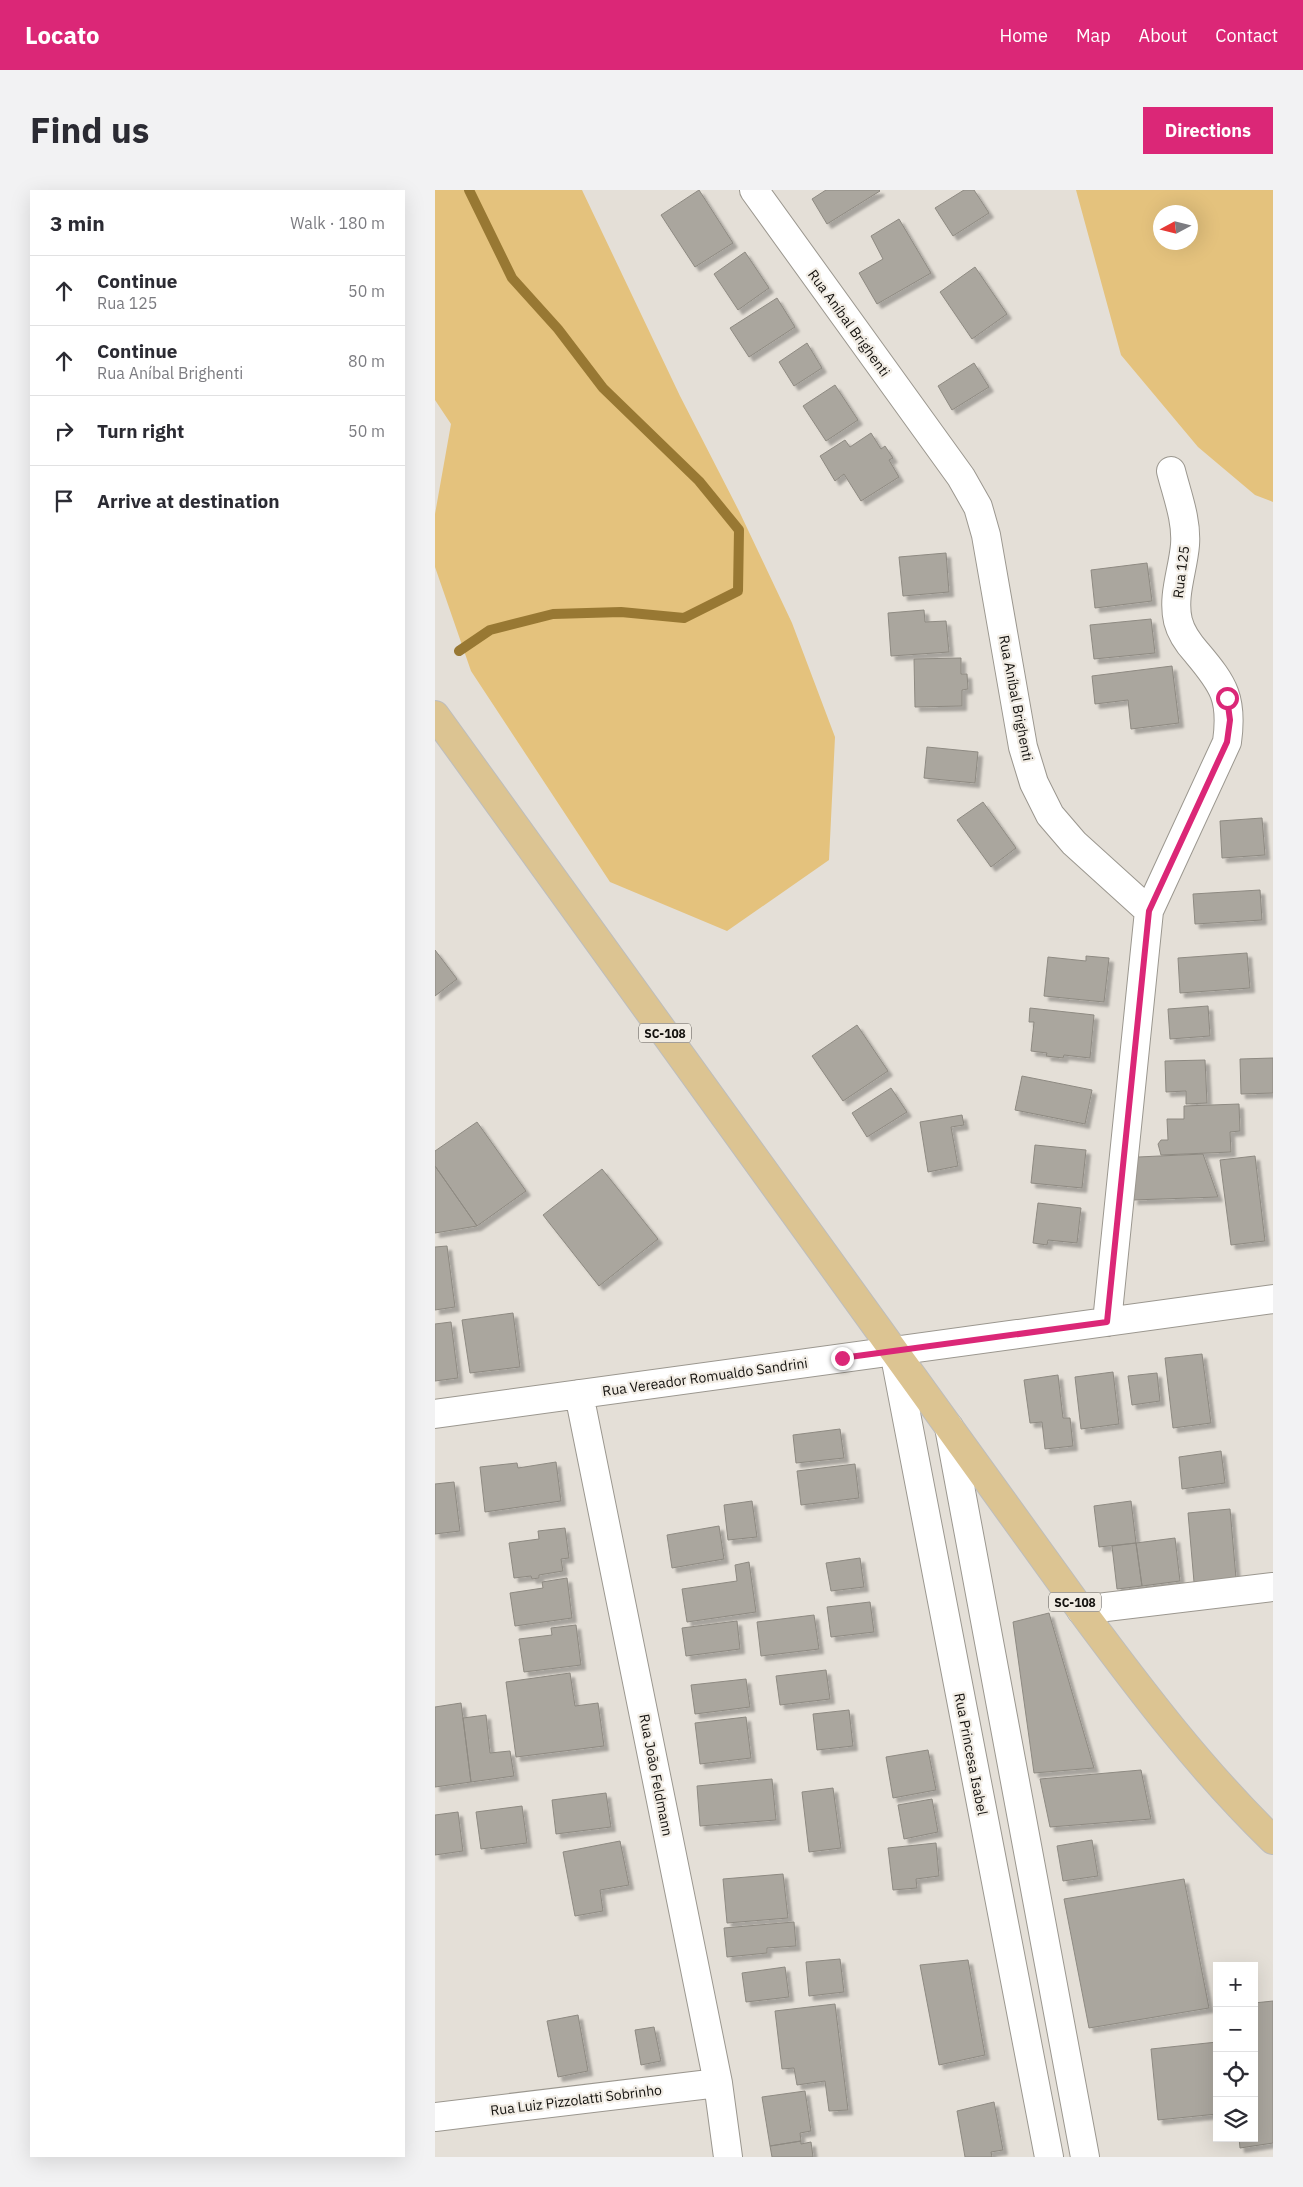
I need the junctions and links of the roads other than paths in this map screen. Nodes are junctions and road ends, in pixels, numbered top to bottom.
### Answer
1 (754, 190) edge
2 (1171, 471) dead end
3 (435, 715) edge
4 (1149, 911) junction
5 (1273, 1299) edge
6 (1107, 1322) junction
7 (894, 1351) junction
8 (579, 1394) junction
9 (435, 1414) edge
10 (949, 1428) junction
11 (1273, 1587) edge
12 (1081, 1610) junction
13 (1273, 1840) edge
14 (718, 2083) junction
15 (435, 2118) edge
16 (728, 2157) edge
17 (1049, 2157) edge
18 (1085, 2157) edge

1 - 4 street, Rua Aníbal Brighenti
2 - 4 street, Rua 125
3 - 7 main road, SC-108
4 - 6 street
5 - 6 street, Rua Vereador Romualdo Sandrini
6 - 7 street, Rua Vereador Romualdo Sandrini
7 - 8 street, Rua Vereador Romualdo Sandrini
7 - 10 main road, SC-108
7 - 17 street, Rua Princesa Isabel
8 - 9 street, Rua Vereador Romualdo Sandrini
8 - 14 street, Rua João Feldmann
10 - 12 main road, SC-108
10 - 18 street
11 - 12 street
12 - 13 main road, SC-108
14 - 15 street, Rua Luiz Pizzolatti Sobrinho
14 - 16 street, Rua João Feldmann

